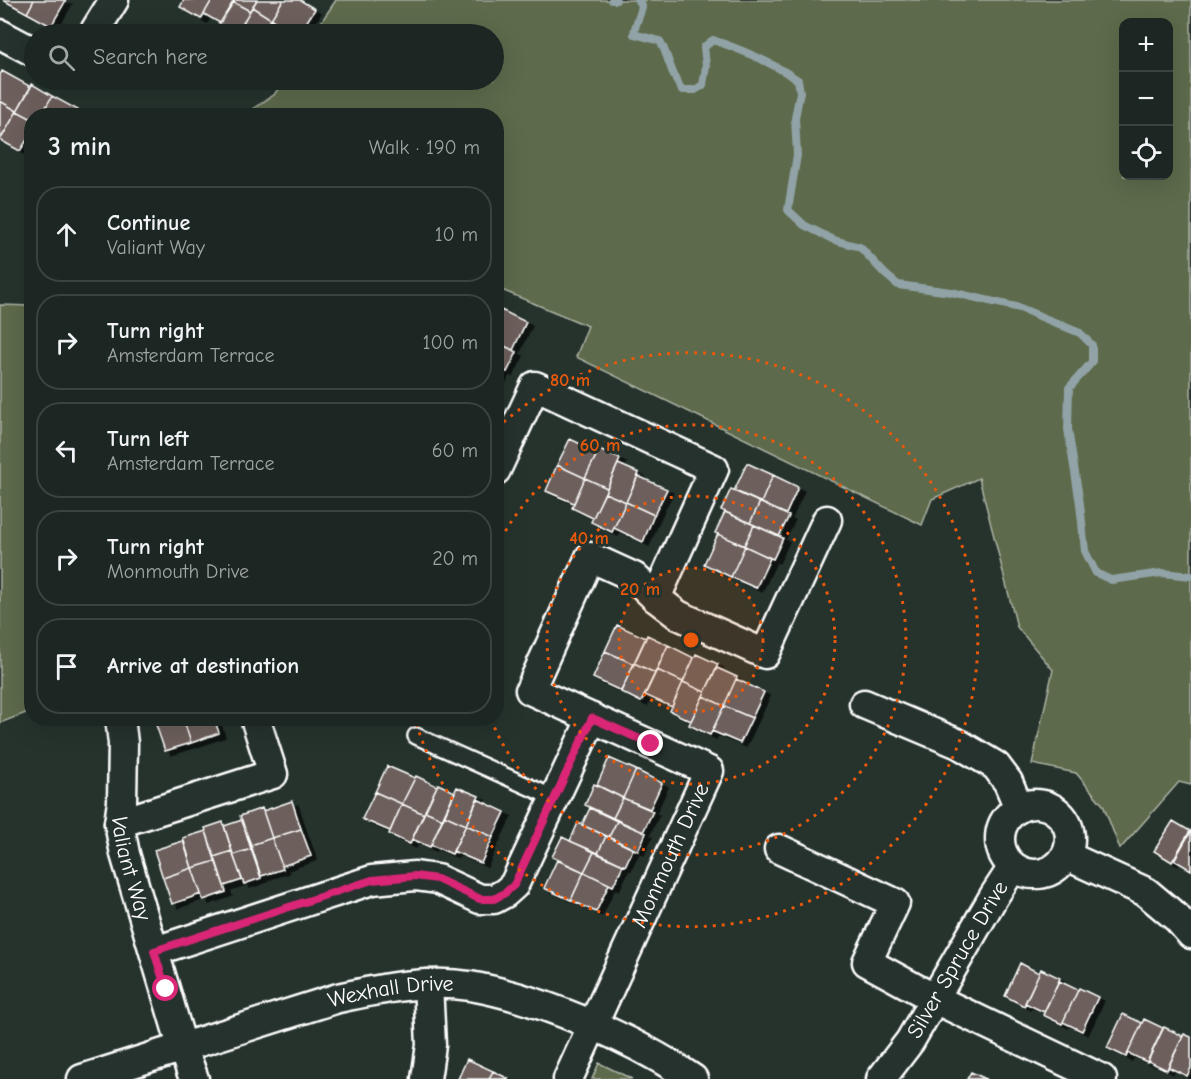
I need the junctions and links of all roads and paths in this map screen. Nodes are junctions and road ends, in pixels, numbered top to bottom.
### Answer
1 (114, 0) edge
2 (99, 24) edge
3 (0, 34) edge
4 (24, 47) edge
5 (504, 453) edge
6 (827, 520) dead end
7 (656, 598) junction
8 (864, 704) dead end
9 (592, 718) junction
10 (121, 726) edge
11 (258, 726) edge
12 (416, 736) dead end
13 (554, 798) junction
14 (1019, 808) junction
15 (118, 824) junction
16 (779, 849) dead end
17 (1067, 856) junction
18 (1013, 867) junction
19 (1191, 934) edge
20 (154, 951) junction
21 (428, 984) junction
22 (935, 999) junction
23 (594, 1026) junction
24 (182, 1046) junction
25 (82, 1079) edge
26 (194, 1079) edge
27 (426, 1079) edge
28 (568, 1079) edge
29 (693, 1079) edge
30 (881, 1079) edge
31 (1102, 1079) edge

1 - 2 street
3 - 4 street
5 - 7 street
6 - 7 street, Monmouth Drive
7 - 9 street, Monmouth Drive
8 - 14 street
9 - 13 street
9 - 23 street, Monmouth Drive
10 - 15 street, Valiant Way
11 - 15 street
12 - 13 lane
13 - 20 street
14 - 17 street
14 - 18 street, Silver Spruce Drive
15 - 20 street, Valiant Way
16 - 22 street
17 - 18 street, Silver Spruce Drive
17 - 19 street
18 - 22 street, Silver Spruce Drive
20 - 24 street, Valiant Way
21 - 23 street, Wexhall Drive
21 - 24 street, Wexhall Drive
21 - 27 street
22 - 30 street, Silver Spruce Drive
22 - 31 street
23 - 28 street, Monmouth Drive
23 - 29 street, Wexhall Drive
24 - 25 street, Wexhall Drive
24 - 26 street, Valiant Way

